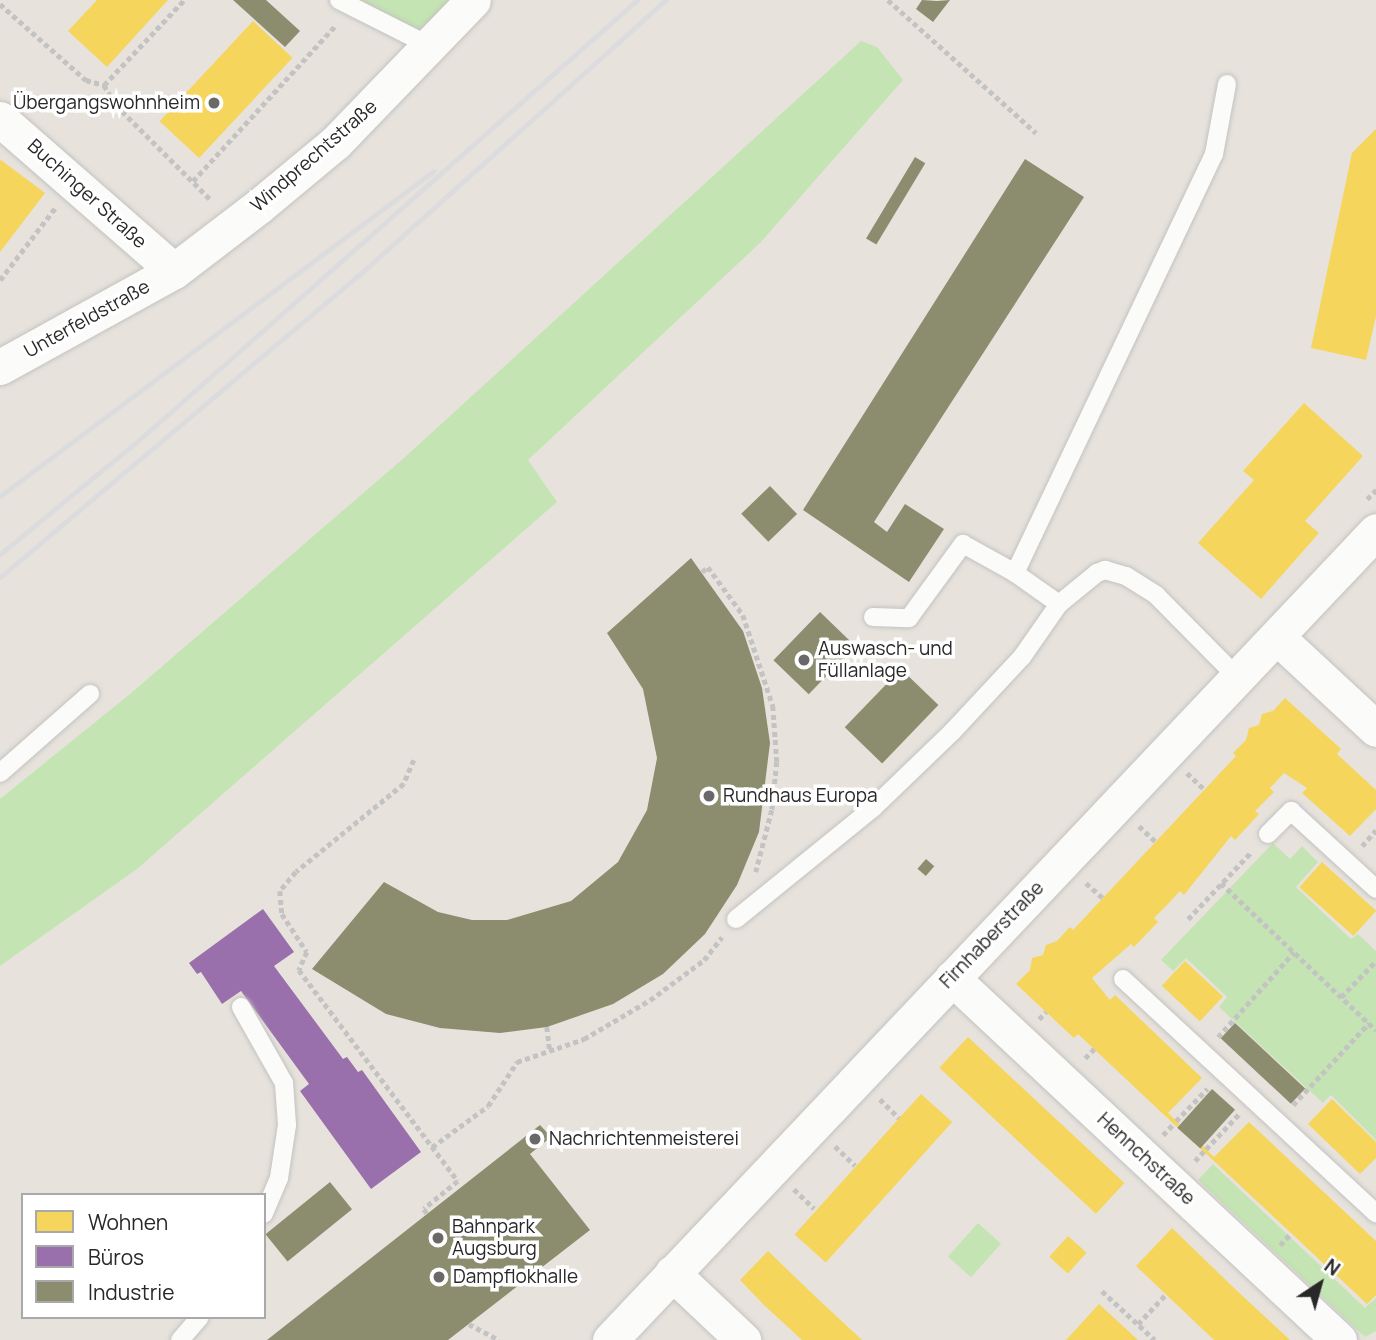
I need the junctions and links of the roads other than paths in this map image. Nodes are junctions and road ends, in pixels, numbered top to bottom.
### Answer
1 (473, 0) edge
2 (345, 5) edge
3 (430, 46) junction
4 (1227, 84) dead end
5 (0, 119) edge
6 (174, 271) junction
7 (0, 367) edge
8 (1376, 531) edge
9 (1015, 573) junction
10 (1059, 604) junction
11 (873, 617) dead end
12 (1277, 637) junction
13 (1238, 678) junction
14 (90, 694) dead end
15 (1376, 729) edge
16 (0, 773) edge
17 (1269, 834) road end
18 (1376, 889) edge
19 (736, 919) road end
20 (952, 978) junction
21 (1124, 979) dead end
22 (241, 1007) dead end
23 (266, 1209) edge
24 (1376, 1213) edge
25 (672, 1273) junction
26 (198, 1319) edge
27 (180, 1340) edge
28 (610, 1340) edge
29 (743, 1340) edge
30 (1339, 1340) edge

1 - 3 street, Windprechtstraße
2 - 3 lane
3 - 6 street, Windprechtstraße
4 - 9 lane
5 - 6 street, Buchinger Straße
6 - 7 street, Unterfeldstraße
8 - 12 street, Firnhaberstraße
9 - 10 lane
9 - 11 lane
10 - 13 lane
10 - 19 lane
12 - 13 street, Firnhaberstraße
12 - 15 street
13 - 20 street, Firnhaberstraße
14 - 16 lane
17 - 18 lane
20 - 25 street, Firnhaberstraße
20 - 30 street, Hennchstraße
21 - 24 lane
22 - 23 lane
25 - 28 street, Firnhaberstraße
25 - 29 street
26 - 27 lane

